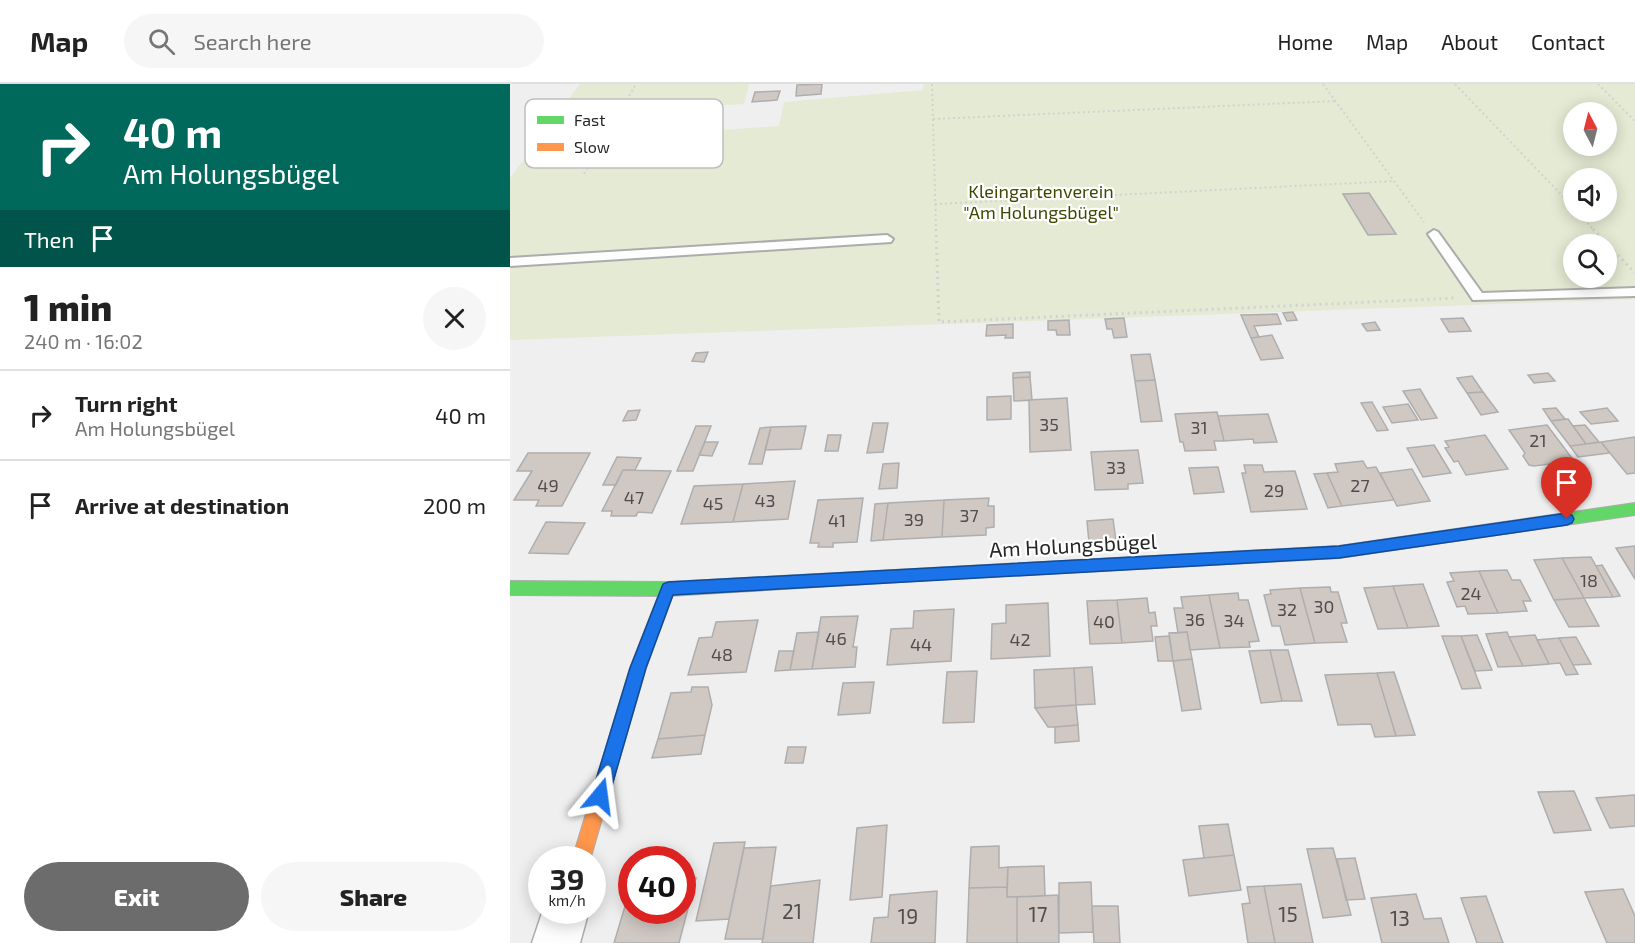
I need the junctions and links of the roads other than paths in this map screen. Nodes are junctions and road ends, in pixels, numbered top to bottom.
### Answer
1 (1434, 234) road end
2 (887, 239) dead end
3 (510, 262) edge
4 (1635, 292) edge
5 (1635, 509) edge
6 (510, 588) edge
7 (668, 589) junction
8 (585, 846) edge
9 (562, 924) edge
10 (556, 943) edge

1 - 4 lane
2 - 3 lane
5 - 7 street, Am Holungsbügel
6 - 7 street, Am Holungsbügel
7 - 8 street
9 - 10 street

